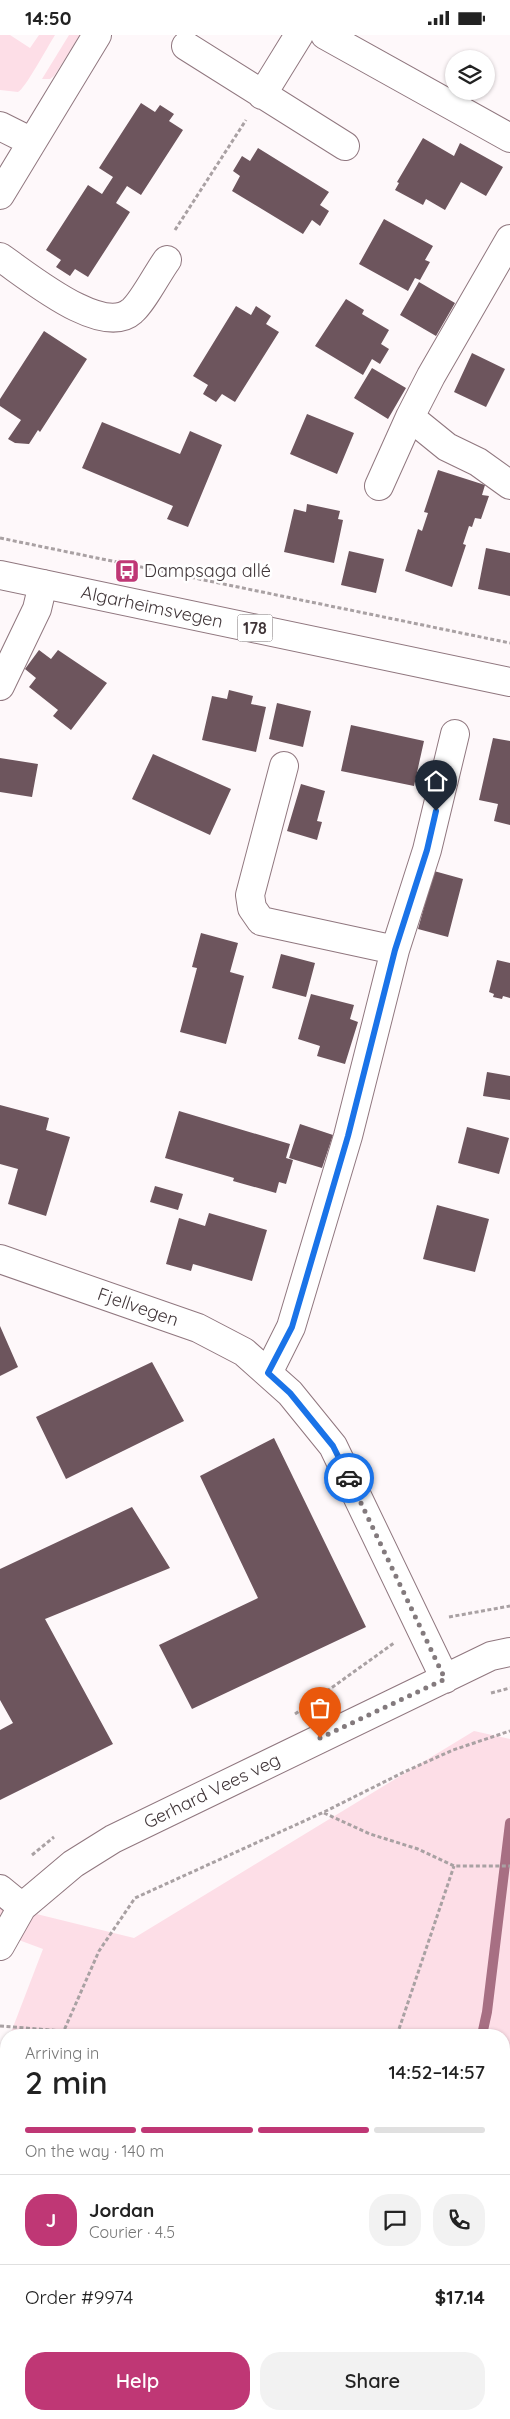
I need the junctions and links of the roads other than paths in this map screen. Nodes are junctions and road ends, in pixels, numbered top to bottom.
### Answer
1 (97, 35) edge
2 (299, 35) edge
3 (325, 35) edge
4 (186, 46) dead end
5 (262, 95) junction
6 (0, 126) edge
7 (510, 138) edge
8 (32, 141) junction
9 (344, 146) dead end
10 (0, 195) edge
11 (510, 239) edge
12 (0, 257) edge
13 (167, 260) road end
14 (410, 417) junction
15 (510, 485) edge
16 (378, 486) dead end
17 (0, 575) edge
18 (43, 584) junction
19 (510, 682) edge
20 (0, 686) edge
21 (455, 734) dead end
22 (284, 766) dead end
23 (395, 950) junction
24 (0, 1259) edge
25 (268, 1373) junction
26 (510, 1652) edge
27 (445, 1679) junction
28 (0, 1889) edge
29 (22, 1907) junction
30 (0, 1946) edge

1 - 8 street
2 - 5 street
3 - 7 street
4 - 5 street
5 - 9 street
6 - 8 street
8 - 10 street
11 - 14 street
12 - 13 street
14 - 15 street
14 - 16 street
17 - 18 street, Algarheimsvegen / 178
18 - 19 street, Algarheimsvegen / 178
18 - 20 street
21 - 23 street
22 - 23 street
23 - 25 street
24 - 25 street, Fjellvegen
25 - 27 street, Fjellvegen
26 - 27 street, Gerhard Vees veg
27 - 29 street, Gerhard Vees veg
28 - 29 street
29 - 30 street, Gerhard Vees veg

